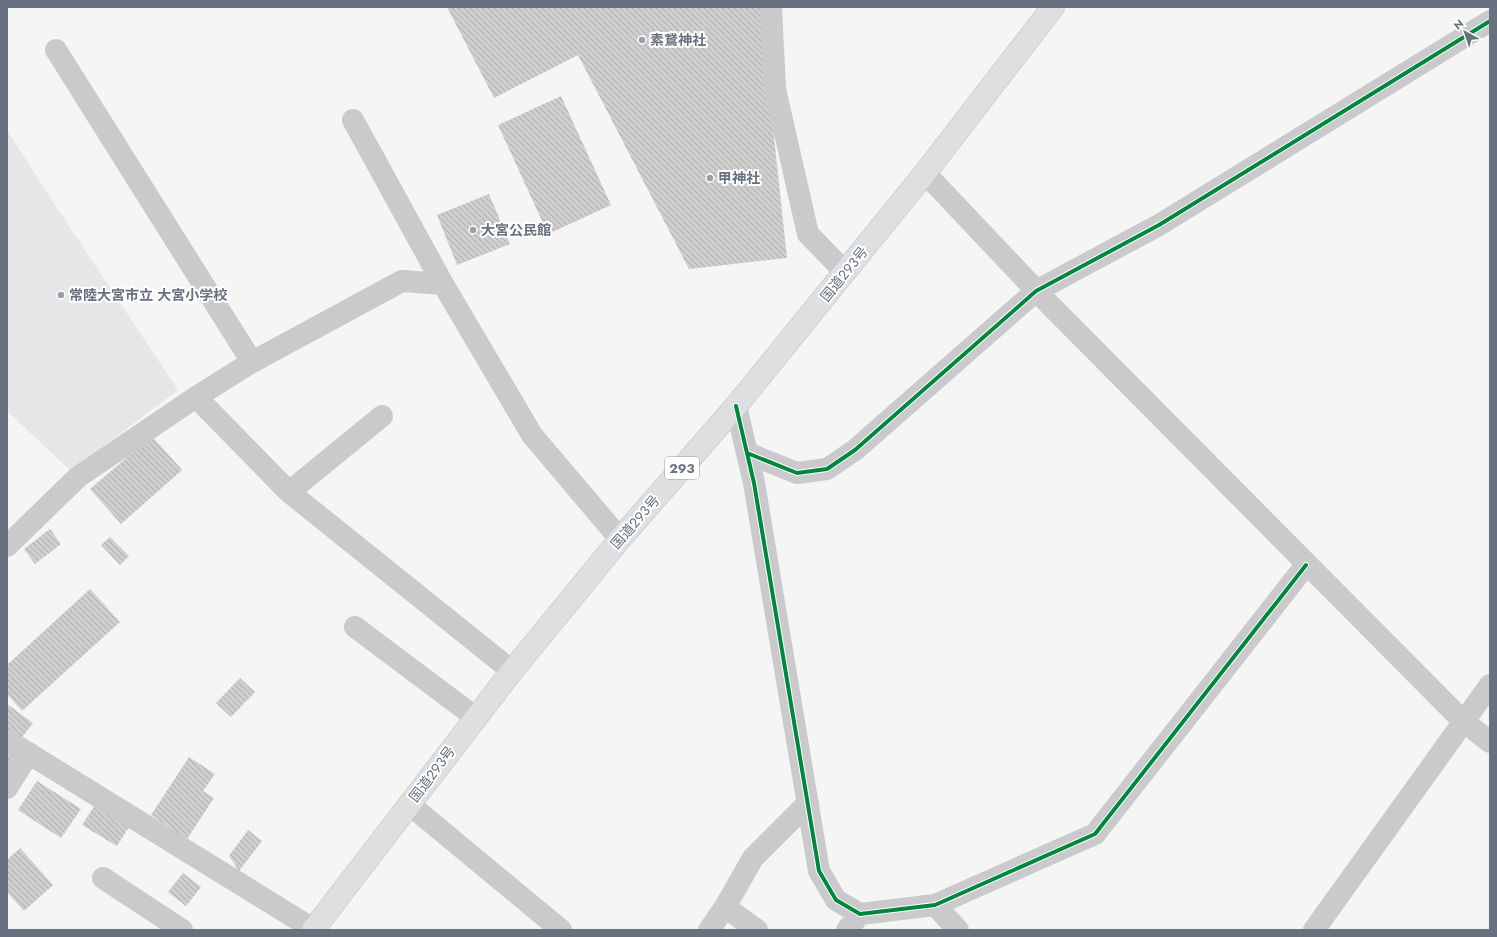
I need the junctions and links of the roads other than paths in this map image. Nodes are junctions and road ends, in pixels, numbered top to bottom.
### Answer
1 (771, 7) edge
2 (1053, 7) edge
3 (1490, 20) edge
4 (56, 50) dead end
5 (354, 120) dead end
6 (925, 173) junction
7 (846, 272) junction
8 (443, 284) junction
9 (1036, 291) junction
10 (252, 362) junction
11 (196, 397) junction
12 (736, 406) junction
13 (382, 416) dead end
14 (748, 453) junction
15 (289, 492) junction
16 (620, 539) junction
17 (7, 546) edge
18 (1306, 565) junction
19 (355, 627) dead end
20 (512, 671) junction
21 (1490, 685) edge
22 (475, 717) junction
23 (1463, 721) junction
24 (7, 740) edge
25 (1490, 742) edge
26 (28, 753) junction
27 (7, 788) edge
28 (808, 802) junction
29 (409, 804) junction
30 (103, 878) dead end
31 (934, 905) junction
32 (725, 907) junction
33 (854, 922) edge
34 (182, 930) edge
35 (313, 930) edge
36 (560, 930) edge
37 (709, 930) edge
38 (757, 930) edge
39 (958, 930) edge
40 (1314, 930) edge

1 - 7 street
2 - 6 highway, 国道293号 / 293
3 - 9 street
4 - 10 street
5 - 8 street
6 - 7 highway, 国道293号 / 293
6 - 9 street
7 - 12 highway, 国道293号 / 293
8 - 10 street
8 - 16 street
9 - 14 street
9 - 18 street
10 - 11 street
11 - 15 street
11 - 17 street
12 - 14 street
12 - 16 highway, 国道293号 / 293
13 - 15 street
14 - 28 street
15 - 20 street
16 - 20 highway, 国道293号 / 293
18 - 23 street
18 - 31 street
19 - 22 street
20 - 22 highway, 国道293号 / 293
21 - 23 street
22 - 29 highway, 国道293号 / 293
23 - 25 street
23 - 40 street
24 - 26 street
26 - 27 street
26 - 35 street
28 - 32 street
28 - 33 street
29 - 35 highway, 国道293号 / 293
29 - 36 street
30 - 34 street
31 - 33 street
31 - 39 street
32 - 37 street
32 - 38 street

